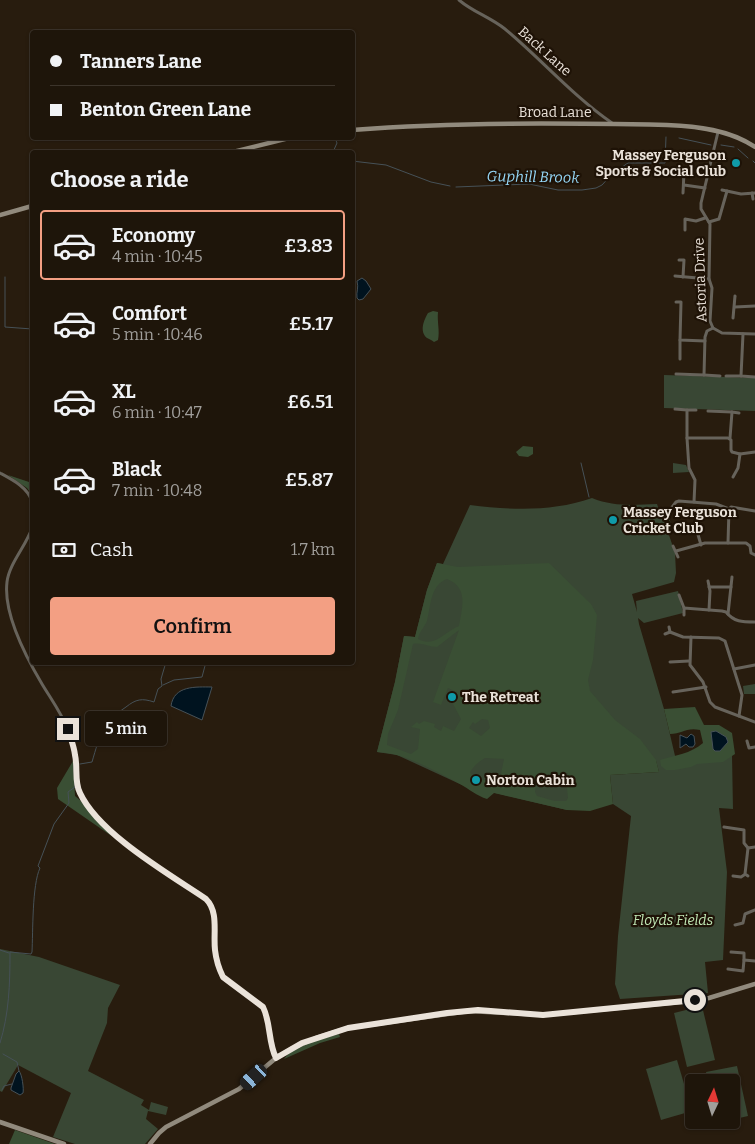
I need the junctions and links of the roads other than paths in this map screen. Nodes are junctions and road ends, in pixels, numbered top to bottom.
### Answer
1 (459, 0) edge
2 (613, 124) junction
3 (355, 130) edge
4 (718, 132) junction
5 (278, 140) edge
6 (755, 147) edge
7 (240, 150) edge
8 (680, 172) dead end
9 (684, 185) junction
10 (705, 188) junction
11 (722, 190) dead end
12 (727, 191) junction
13 (683, 193) dead end
14 (754, 193) edge
15 (753, 199) dead end
16 (30, 207) edge
17 (0, 215) edge
18 (707, 220) junction
19 (685, 230) dead end
20 (679, 260) dead end
21 (675, 276) dead end
22 (683, 277) junction
23 (709, 279) junction
24 (736, 296) dead end
25 (676, 302) dead end
26 (681, 302) junction
27 (686, 302) dead end
28 (755, 306) edge
29 (735, 307) junction
30 (733, 318) dead end
31 (713, 328) junction
32 (743, 334) junction
33 (755, 334) edge
34 (680, 340) junction
35 (705, 341) junction
36 (680, 358) dead end
37 (676, 374) dead end
38 (704, 375) junction
39 (720, 376) dead end
40 (726, 376) dead end
41 (741, 376) junction
42 (755, 377) edge
43 (675, 409) dead end
44 (687, 410) junction
45 (696, 410) dead end
46 (708, 411) dead end
47 (732, 412) junction
48 (739, 413) dead end
49 (687, 438) junction
50 (730, 438) junction
51 (755, 452) edge
52 (740, 454) junction
53 (0, 473) edge
54 (733, 477) dead end
55 (30, 497) edge
56 (694, 502) junction
57 (729, 508) junction
58 (667, 510) dead end
59 (755, 511) edge
60 (697, 531) dead end
61 (30, 534) edge
62 (728, 543) junction
63 (701, 545) junction
64 (674, 546) dead end
65 (676, 551) junction
66 (755, 555) edge
67 (678, 557) dead end
68 (732, 578) dead end
69 (708, 581) dead end
70 (710, 587) junction
71 (731, 587) junction
72 (679, 595) dead end
73 (684, 608) junction
74 (709, 610) junction
75 (728, 614) junction
76 (684, 615) dead end
77 (755, 622) edge
78 (669, 627) dead end
79 (670, 632) junction
80 (665, 634) dead end
81 (691, 637) junction
82 (690, 661) junction
83 (30, 662) edge
84 (670, 662) dead end
85 (32, 665) edge
86 (755, 665) edge
87 (734, 669) junction
88 (706, 687) junction
89 (673, 692) dead end
90 (739, 716) junction
91 (755, 722) edge
92 (747, 741) dead end
93 (755, 747) edge
94 (724, 827) dead end
95 (755, 847) edge
96 (748, 848) junction
97 (733, 876) dead end
98 (755, 910) edge
99 (744, 922) junction
100 (748, 924) dead end
101 (735, 925) dead end
102 (731, 952) dead end
103 (744, 960) junction
104 (755, 961) edge
105 (728, 969) dead end
106 (755, 984) edge
107 (276, 1058) junction
108 (0, 1122) edge
109 (64, 1144) edge
110 (150, 1144) edge

1 - 2 street, Back Lane
2 - 3 main road, Broad Lane
2 - 4 main road, Broad Lane
4 - 6 main road, Broad Lane
4 - 10 street, Astoria Drive
5 - 7 main road
8 - 9 street
9 - 10 street
9 - 13 street
10 - 18 street, Astoria Drive
11 - 12 street
12 - 14 street
12 - 18 street
14 - 15 street
16 - 17 main road
18 - 19 street
18 - 23 street, Astoria Drive
20 - 22 street
21 - 22 street
22 - 23 street
23 - 31 street, Astoria Drive
24 - 29 street
25 - 26 street
26 - 27 street
26 - 34 street
28 - 29 street
29 - 30 street
31 - 32 street, Astoria Drive
31 - 35 street
32 - 33 street, Astoria Drive
32 - 41 street
34 - 35 street
34 - 36 street
35 - 38 street
37 - 38 street
38 - 39 street
40 - 41 street
41 - 42 street
43 - 44 street
44 - 45 street
44 - 49 street
46 - 47 street
47 - 48 street
47 - 50 street
49 - 50 street
49 - 56 street
50 - 52 street
51 - 52 street
52 - 54 street
53 - 55 street
56 - 57 street
56 - 58 street
57 - 59 street
57 - 62 street
60 - 63 street
61 - 83 street
62 - 63 street
62 - 66 street
63 - 65 street
64 - 65 street
65 - 67 street
68 - 71 street
69 - 70 street
70 - 71 street
70 - 74 street
71 - 75 street
72 - 73 street
73 - 74 street
73 - 76 street
74 - 75 street
75 - 77 street
78 - 79 street
79 - 80 street
79 - 81 street
81 - 82 street
81 - 87 street
82 - 84 street
82 - 88 street
85 - 107 street
86 - 87 street
87 - 90 street
88 - 89 street
88 - 90 street
90 - 91 street
92 - 93 street
94 - 96 street
95 - 96 street
96 - 97 street
98 - 99 street
99 - 100 street
99 - 101 street
102 - 103 street
103 - 104 street
103 - 105 street
106 - 107 main road
107 - 110 main road
108 - 109 main road

